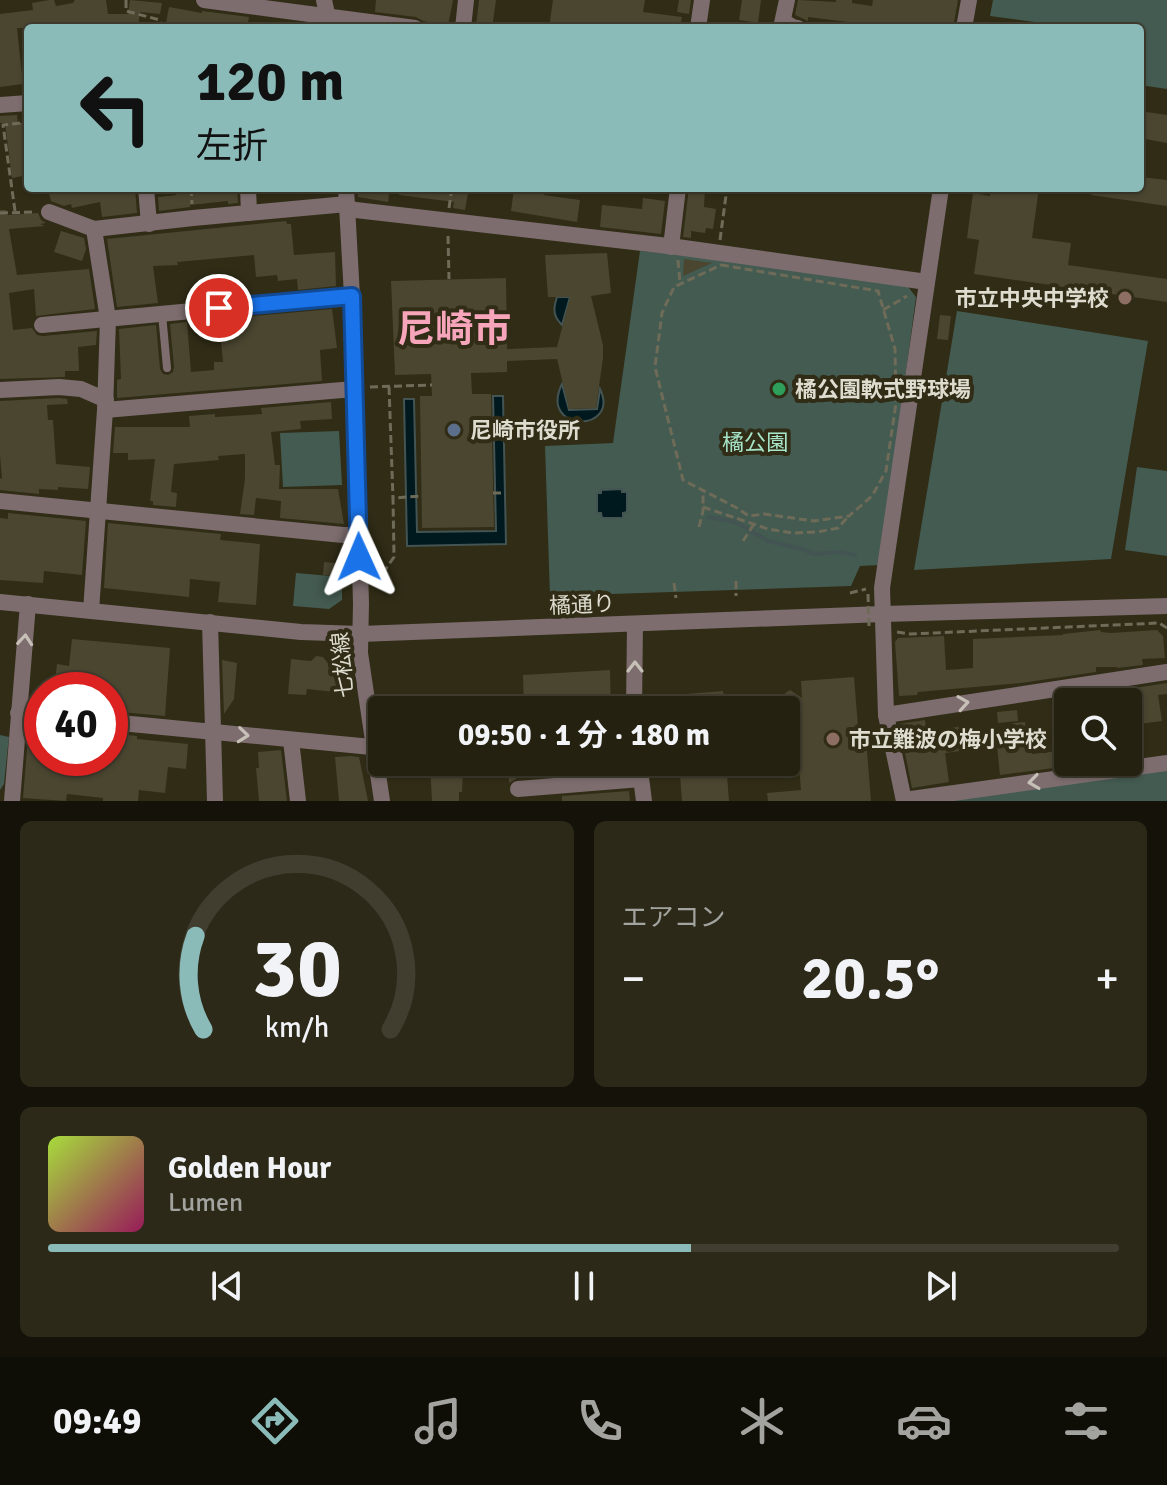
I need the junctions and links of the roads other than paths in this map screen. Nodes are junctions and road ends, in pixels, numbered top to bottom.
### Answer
1 (204, 0) edge
2 (466, 0) edge
3 (702, 0) edge
4 (787, 0) edge
5 (969, 0) edge
6 (327, 15) edge
7 (388, 24) edge
8 (463, 24) edge
9 (699, 24) edge
10 (787, 24) edge
11 (965, 24) edge
12 (23, 103) edge
13 (0, 105) edge
14 (146, 192) edge
15 (248, 192) edge
16 (678, 192) edge
17 (940, 192) edge
18 (347, 200) edge
19 (49, 212) road end
20 (249, 213) junction
21 (149, 224) junction
22 (94, 229) junction
23 (674, 247) junction
24 (920, 287) junction
25 (352, 296) junction
26 (162, 314) junction
27 (108, 319) junction
28 (42, 325) dead end
29 (167, 368) dead end
30 (362, 388) junction
31 (0, 390) edge
32 (106, 405) junction
33 (0, 501) edge
34 (99, 511) junction
35 (359, 535) junction
36 (0, 602) edge
37 (28, 604) junction
38 (1167, 606) edge
39 (91, 611) junction
40 (883, 614) junction
41 (210, 622) junction
42 (635, 624) junction
43 (360, 634) junction
44 (1167, 672) edge
45 (368, 696) edge
46 (634, 696) edge
47 (18, 713) junction
48 (24, 714) edge
49 (886, 715) junction
50 (128, 724) edge
51 (214, 732) junction
52 (291, 740) junction
53 (368, 748) edge
54 (1167, 763) edge
55 (380, 776) edge
56 (618, 776) edge
57 (641, 776) edge
58 (518, 789) dead end
59 (552, 794) edge
60 (12, 801) edge
61 (215, 801) edge
62 (298, 801) edge
63 (382, 801) edge
64 (644, 801) edge
65 (904, 801) edge

1 - 6 street
2 - 8 street
3 - 9 street
4 - 10 street
5 - 11 street
6 - 7 street
12 - 13 street
14 - 21 street
15 - 20 street
16 - 23 street
17 - 24 street
18 - 20 street
18 - 23 street
18 - 25 street, 七松線
19 - 22 street
20 - 21 street
21 - 22 street
22 - 27 street
23 - 24 street
24 - 40 street
25 - 26 street
25 - 30 street, 七松線
26 - 27 street
26 - 29 lane
27 - 28 street
27 - 32 street
30 - 32 street
30 - 35 street, 七松線
31 - 32 street
32 - 34 street
33 - 34 street
34 - 35 street
34 - 39 street
35 - 43 street, 七松線
36 - 37 street, 橘通り
37 - 39 street, 橘通り
47 -> 37 street
38 - 40 street, 橘通り
39 - 41 street, 橘通り
40 - 42 street, 橘通り
40 - 49 street
41 - 43 street, 橘通り
41 - 51 street
42 - 43 street, 橘通り
46 -> 42 street
43 - 45 street, 七松線
49 -> 44 street
47 - 48 street
47 - 60 street
49 - 65 street
50 - 51 street
51 -> 52 street
51 - 61 street
52 - 53 street
52 - 62 street
54 -> 65 street
55 - 63 street, 七松線
56 - 59 street
57 - 64 street
58 - 59 street

